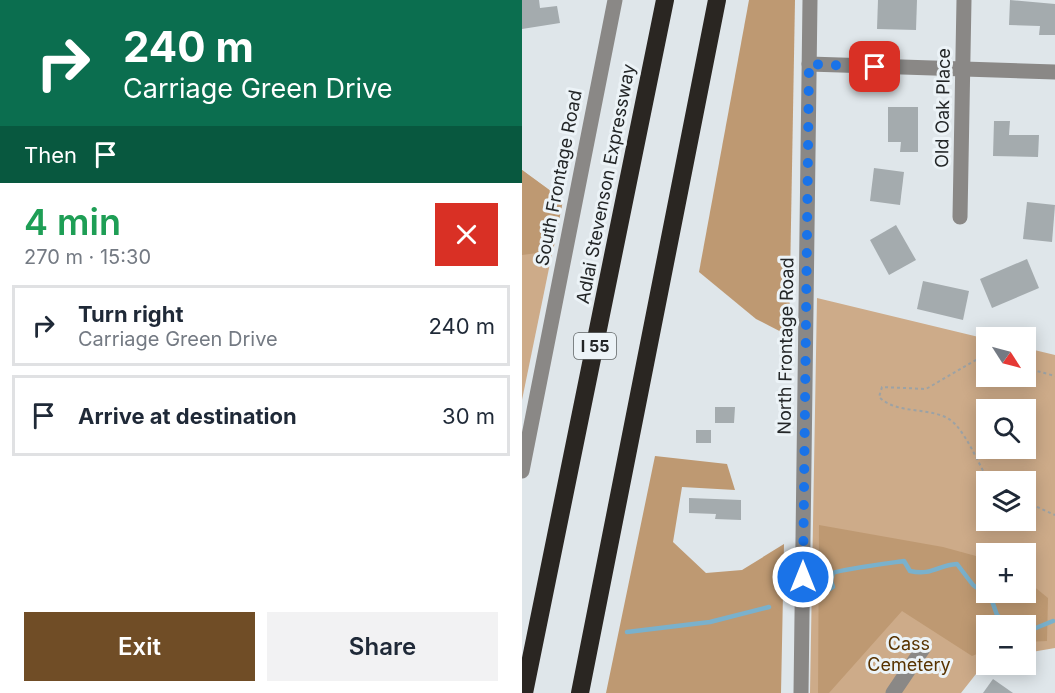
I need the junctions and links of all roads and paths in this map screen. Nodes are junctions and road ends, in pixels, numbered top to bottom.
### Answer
1 (615, 0) edge
2 (665, 0) edge
3 (717, 0) edge
4 (810, 0) edge
5 (964, 0) edge
6 (809, 64) junction
7 (963, 70) junction
8 (1055, 72) edge
9 (960, 218) dead end
10 (976, 360) edge
11 (1036, 371) edge
12 (1055, 376) edge
13 (522, 471) edge
14 (983, 471) edge
15 (1036, 506) edge
16 (1055, 515) edge
17 (924, 647) dead end
18 (524, 693) edge
19 (580, 693) edge
20 (801, 693) edge
21 (893, 693) edge

1 - 13 street, South Frontage Road
2 - 18 highway, Adlai Stevenson Expressway / I 55
3 - 19 highway
4 - 6 street, North Frontage Road
5 - 7 street, Old Oak Place
6 - 7 street
6 - 20 street, North Frontage Road
7 - 8 street
7 - 9 street, Old Oak Place
10 - 14 path
11 - 12 path
15 - 16 path
17 - 21 street

